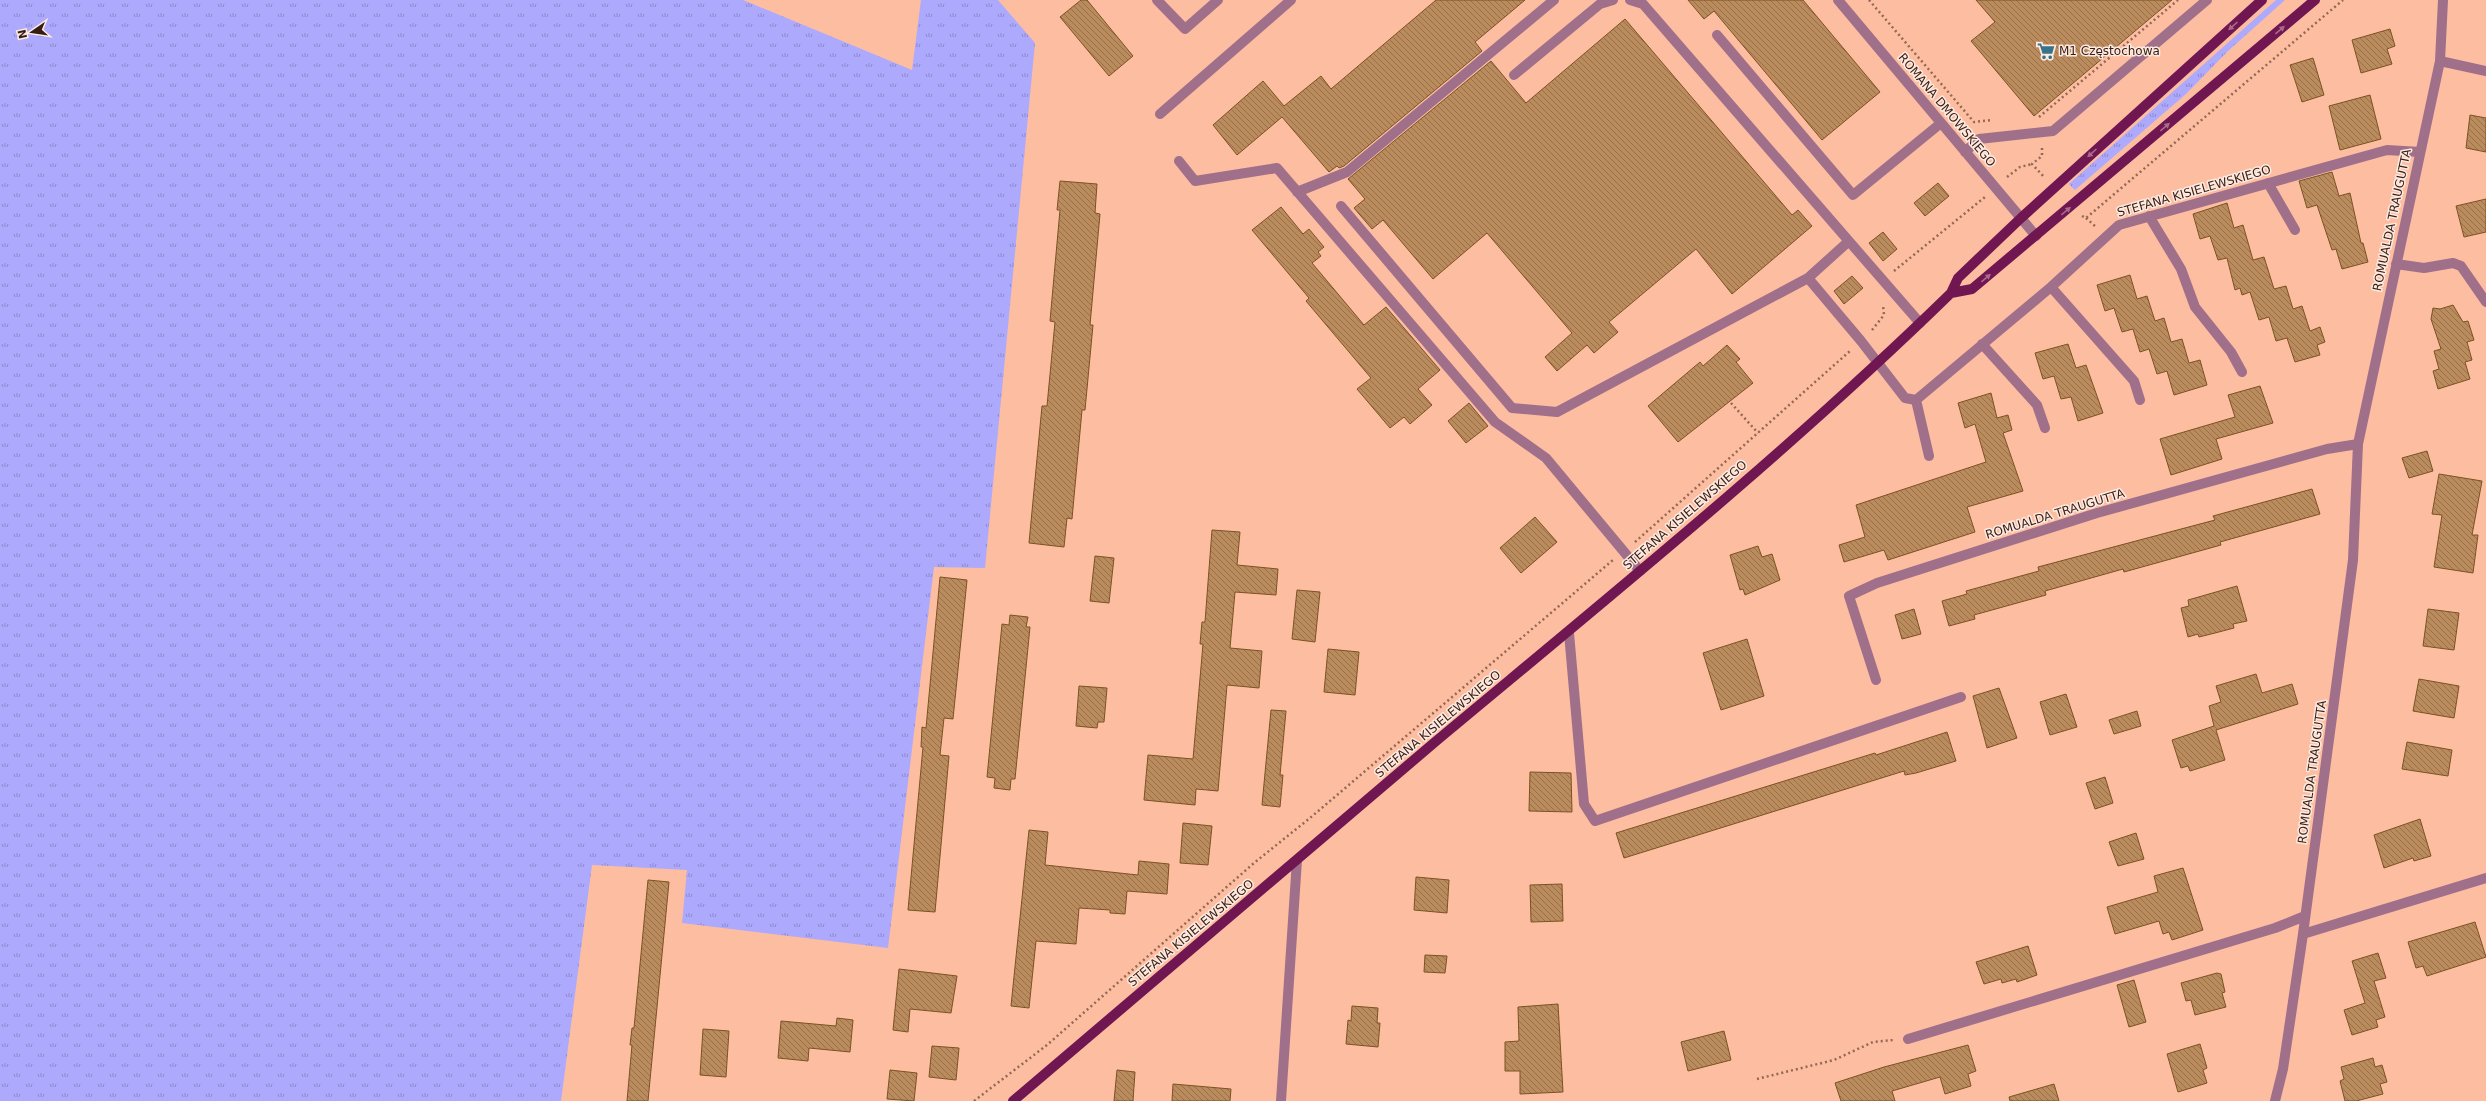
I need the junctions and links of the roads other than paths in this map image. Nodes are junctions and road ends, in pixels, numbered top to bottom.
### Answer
1 (1157, 0) edge
2 (1218, 0) edge
3 (1291, 0) edge
4 (1554, 0) edge
5 (1613, 0) edge
6 (1630, 0) edge
7 (1838, 0) edge
8 (2207, 0) edge
9 (2262, 0) edge
10 (2315, 0) edge
11 (2443, 0) edge
12 (1717, 35) dead end
13 (2440, 60) junction
14 (2486, 71) edge
15 (1514, 75) dead end
16 (1160, 114) dead end
17 (1941, 123) junction
18 (1965, 152) junction
19 (2420, 152) junction
20 (1179, 161) dead end
21 (2268, 183) junction
22 (1297, 192) junction
23 (1341, 206) dead end
24 (2149, 216) junction
25 (2021, 218) junction
26 (2295, 230) dead end
27 (2036, 236) junction
28 (1849, 241) junction
29 (2396, 264) junction
30 (1808, 278) junction
31 (2051, 287) junction
32 (1951, 293) junction
33 (2486, 302) edge
34 (1920, 323) junction
35 (1982, 344) junction
36 (1878, 364) junction
37 (2242, 372) dead end
38 (1916, 400) junction
39 (2140, 400) dead end
40 (2045, 428) dead end
41 (2358, 444) junction
42 (1929, 456) dead end
43 (1640, 571) junction
44 (1569, 633) junction
45 (1876, 680) dead end
46 (1961, 697) dead end
47 (1297, 860) junction
48 (2486, 878) edge
49 (2306, 916) junction
50 (2303, 934) junction
51 (1908, 1039) road end
52 (1013, 1101) edge
53 (1281, 1101) edge
54 (2275, 1101) edge

1 - 2 street
3 - 16 street
4 - 22 street
5 - 15 street
6 - 28 street
7 - 17 street, ROMANA DMOWSKIEGO
8 - 18 street
9 -> 25 main road, STEFANA KISIELEWSKIEGO
27 -> 10 main road
11 - 13 street, ROMUALDA TRAUGUTTA
12 - 17 street
13 - 14 street
13 - 19 street, ROMUALDA TRAUGUTTA
17 - 18 street, ROMANA DMOWSKIEGO
18 - 25 street, ROMANA DMOWSKIEGO
19 - 21 street, STEFANA KISIELEWSKIEGO
19 - 29 street, ROMUALDA TRAUGUTTA
20 - 22 street
21 - 24 street, STEFANA KISIELEWSKIEGO
21 - 26 street
22 - 43 street
23 - 30 street
24 - 31 street, STEFANA KISIELEWSKIEGO
24 - 37 street
25 - 27 street, ROMANA DMOWSKIEGO
25 - 32 main road, STEFANA KISIELEWSKIEGO
32 -> 27 main road
28 - 30 street
28 - 34 street
29 - 33 street
29 - 41 street, ROMUALDA TRAUGUTTA
30 - 36 street
31 - 35 street, STEFANA KISIELEWSKIEGO
31 - 39 street
32 - 34 main road, STEFANA KISIELEWSKIEGO
34 - 36 main road, STEFANA KISIELEWSKIEGO
35 - 38 street, STEFANA KISIELEWSKIEGO
35 - 40 street
36 - 38 street
36 - 43 main road, STEFANA KISIELEWSKIEGO
38 - 42 street
41 - 45 street, ROMUALDA TRAUGUTTA
41 - 49 street, ROMUALDA TRAUGUTTA
43 - 44 main road, STEFANA KISIELEWSKIEGO
44 - 46 street
44 - 47 main road, STEFANA KISIELEWSKIEGO
47 - 52 main road, STEFANA KISIELEWSKIEGO
47 - 53 street
48 - 50 street
49 - 50 street, ROMUALDA TRAUGUTTA
49 - 51 street
50 - 54 street, ROMUALDA TRAUGUTTA

